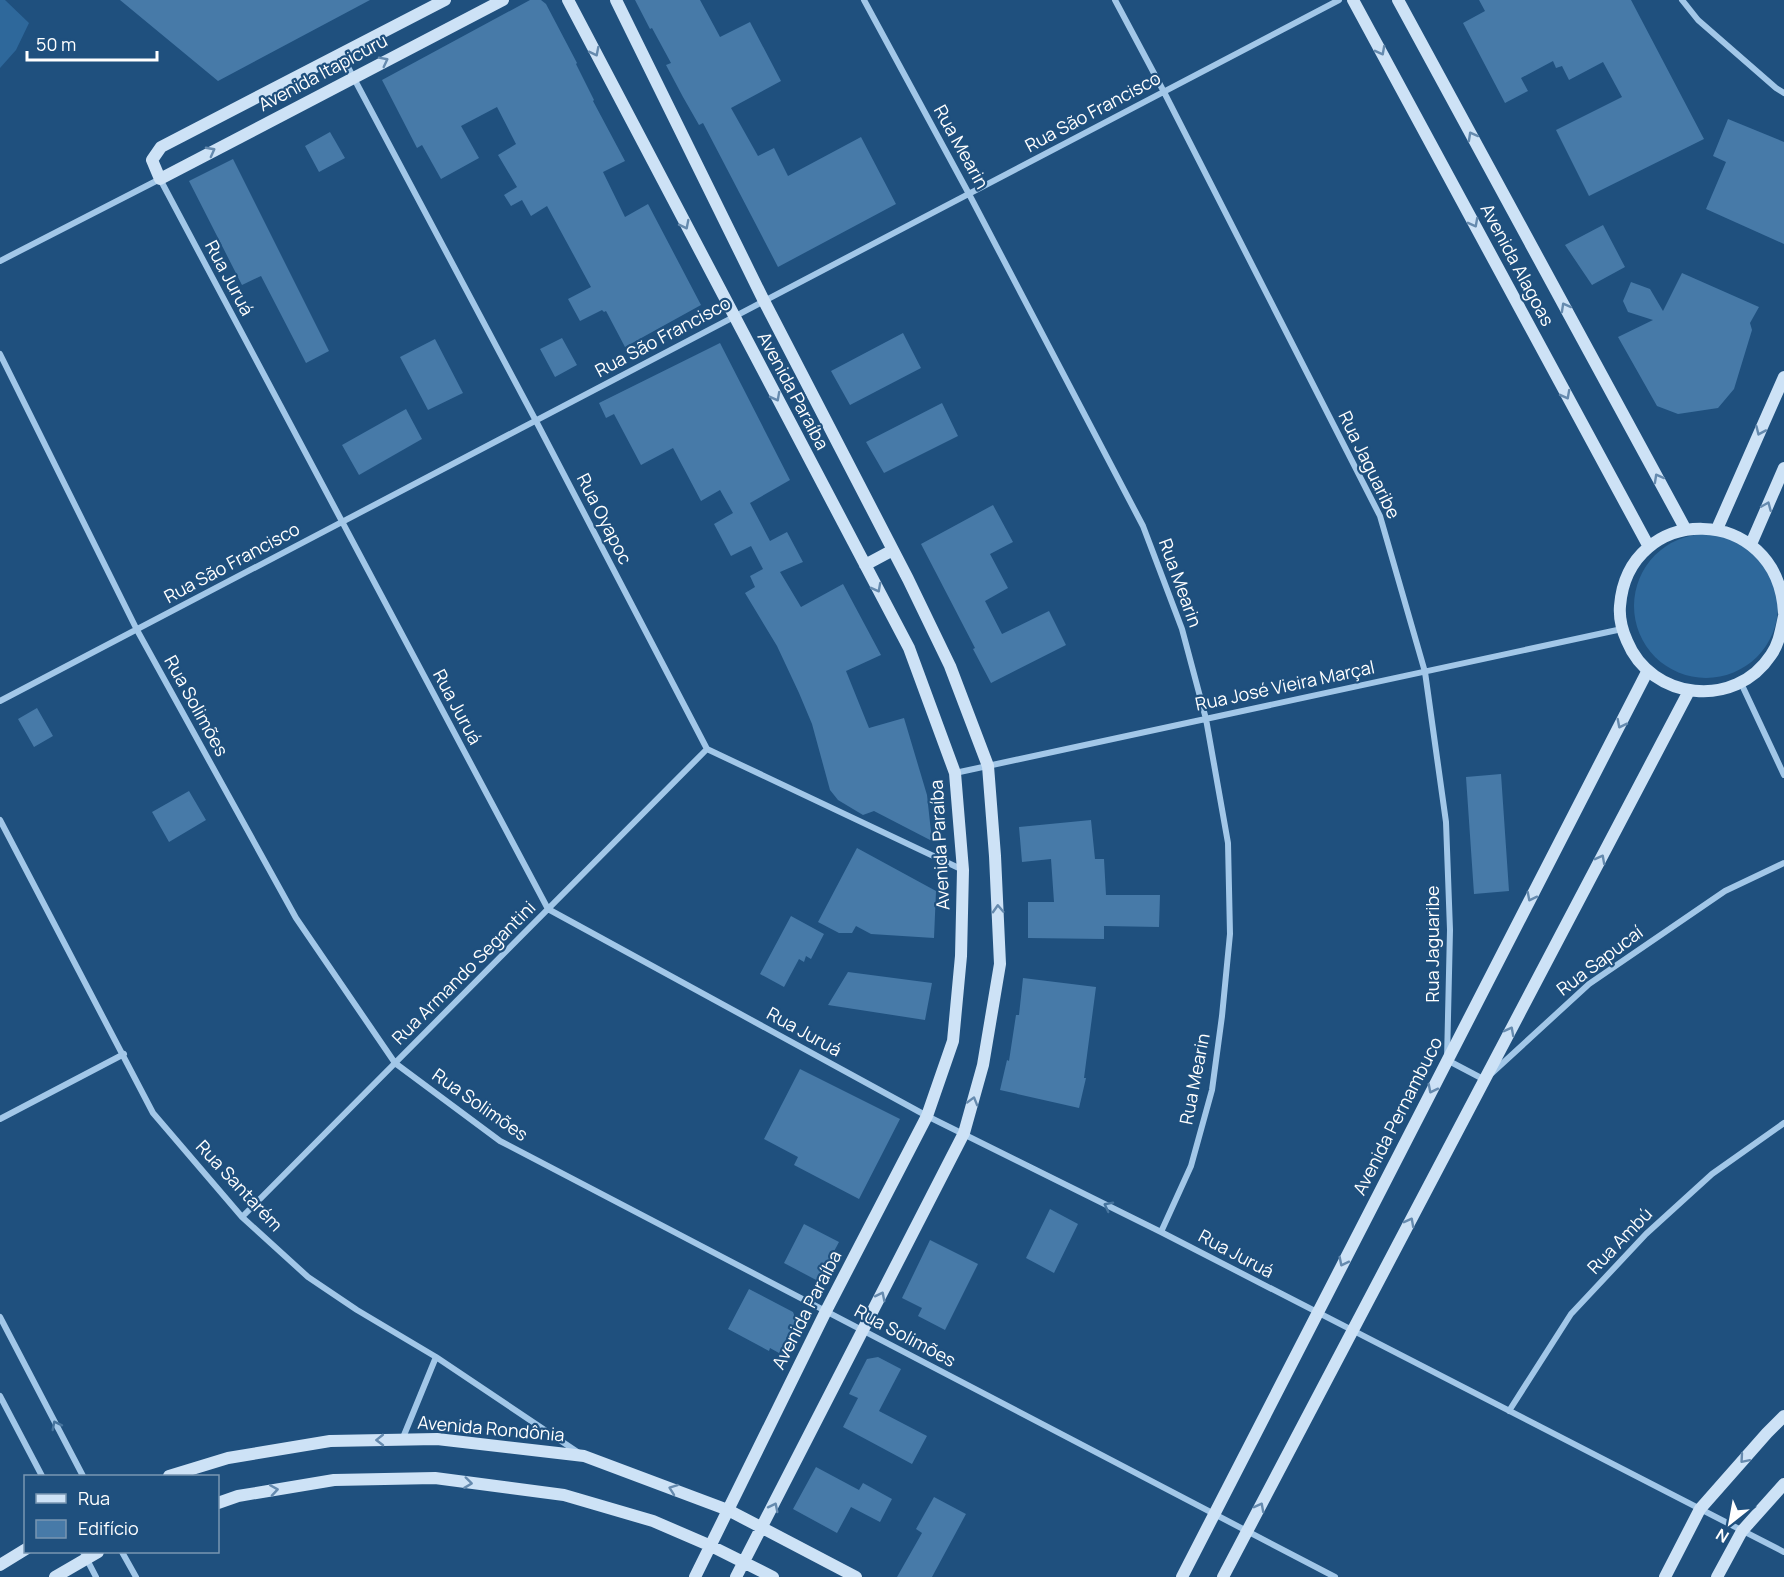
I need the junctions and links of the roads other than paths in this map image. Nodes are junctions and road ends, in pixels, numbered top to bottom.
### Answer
1 (444, 0) edge
2 (503, 0) edge
3 (568, 0) edge
4 (616, 0) edge
5 (864, 0) edge
6 (1115, 0) edge
7 (1339, 0) edge
8 (1353, 0) edge
9 (1398, 0) edge
10 (1682, 0) edge
11 (341, 53) junction
12 (353, 77) junction
13 (1164, 92) junction
14 (1784, 93) edge
15 (160, 179) junction
16 (969, 194) junction
17 (0, 261) edge
18 (764, 301) junction
19 (733, 317) junction
20 (0, 354) edge
21 (1784, 377) edge
22 (536, 420) junction
23 (1784, 468) edge
24 (341, 523) junction
25 (1717, 529) junction
26 (1686, 530) junction
27 (1751, 544) junction
28 (1649, 547) junction
29 (893, 550) junction
30 (865, 565) junction
31 (1781, 577) edge
32 (1784, 615) edge
33 (1622, 629) junction
34 (137, 630) junction
35 (1425, 672) junction
36 (1647, 672) junction
37 (1741, 683) junction
38 (1689, 691) junction
39 (0, 702) edge
40 (1206, 719) junction
41 (707, 749) junction
42 (988, 766) junction
43 (955, 773) junction
44 (1784, 775) edge
45 (0, 820) edge
46 (1784, 863) edge
47 (963, 870) junction
48 (548, 909) junction
49 (124, 1054) junction
50 (1448, 1060) junction
51 (395, 1063) junction
52 (1484, 1081) junction
53 (927, 1116) junction
54 (0, 1119) edge
55 (1784, 1123) edge
56 (964, 1133) junction
57 (242, 1217) junction
58 (1161, 1232) junction
59 (826, 1311) junction
60 (1317, 1313) junction
61 (0, 1317) edge
62 (863, 1331) junction
63 (1352, 1331) junction
64 (436, 1357) junction
65 (0, 1396) edge
66 (1509, 1411) junction
67 (1784, 1416) edge
68 (402, 1440) junction
69 (584, 1456) junction
70 (41, 1475) edge
71 (82, 1475) edge
72 (172, 1475) edge
73 (1784, 1484) edge
74 (219, 1503) edge
75 (1700, 1509) junction
76 (728, 1510) junction
77 (1214, 1514) junction
78 (763, 1528) junction
79 (1247, 1531) junction
80 (1742, 1531) junction
81 (711, 1546) junction
82 (24, 1550) edge
83 (1784, 1552) edge
84 (123, 1553) edge
85 (84, 1554) edge
86 (744, 1562) junction
87 (0, 1565) edge
88 (55, 1577) edge
89 (96, 1577) edge
90 (136, 1577) edge
91 (695, 1577) edge
92 (736, 1577) edge
93 (773, 1577) edge
94 (856, 1577) edge
95 (1182, 1577) edge
96 (1223, 1577) edge
97 (1335, 1577) edge
98 (1665, 1577) edge
99 (1717, 1577) edge

1 - 11 street, Avenida Itapicuru
12 -> 2 street, Avenida Itapicuru
3 -> 19 street, Avenida Paraíba
4 - 18 street, Avenida Paraíba
5 - 16 street, Rua Mearin
6 - 13 street, Rua Jaguaribe
7 - 13 street, Rua São Francisco
8 -> 28 street, Avenida Alagoas
26 -> 9 street, Avenida Alagoas
10 - 14 street
11 - 12 street, Rua Oyapoc
11 - 15 street, Avenida Itapicuru
15 -> 12 street, Avenida Itapicuru
12 - 22 street, Rua Oyapoc
13 - 16 street, Rua São Francisco
13 - 35 street, Rua Jaguaribe
15 - 17 street, Avenida Itapicuru
15 - 24 street, Rua Juruá
16 - 18 street, Rua São Francisco
16 - 40 street, Rua Mearin
18 - 19 street, Rua São Francisco
18 - 29 street, Avenida Paraíba
19 - 22 street, Rua São Francisco
19 -> 30 street, Avenida Paraíba
20 - 34 street, Rua Solimões
21 -> 25 street
22 - 24 street, Rua São Francisco
22 - 41 street, Rua Oyapoc
27 -> 23 street
24 - 34 street, Rua São Francisco
24 - 48 street, Rua Juruá
25 - 26 street
25 - 27 street
26 - 28 street
27 - 31 street
28 - 33 street
29 - 30 street
29 - 42 street, Avenida Paraíba
30 -> 43 street, Avenida Paraíba
31 - 32 street
32 - 37 street
33 - 35 street, Rua José Vieira Marçal
33 - 36 street
34 - 39 street, Rua São Francisco
34 - 51 street, Rua Solimões
35 - 40 street, Rua José Vieira Marçal
35 - 50 street, Rua Jaguaribe
36 - 38 street
36 -> 50 street, Avenida Pernambuco
37 - 38 street
37 - 44 street
52 -> 38 street
40 - 42 street, Rua José Vieira Marçal
40 - 58 street, Rua Mearin
41 - 47 street
41 - 48 street, Rua Armando Segantini
42 - 43 street, Rua José Vieira Marçal
56 -> 42 street, Avenida Paraíba
43 - 47 street, Avenida Paraíba
45 - 49 street, Rua Santarém
46 - 52 street, Rua Sapucaí
47 - 53 street, Avenida Paraíba
48 - 51 street, Rua Armando Segantini
48 - 53 street, Rua Juruá
49 - 54 street
49 - 57 street, Rua Santarém
50 - 52 street
50 -> 60 street, Avenida Pernambuco
51 - 57 street, Rua Armando Segantini
51 - 59 street, Rua Solimões
63 -> 52 street
53 - 56 street, Rua Juruá
53 - 59 street, Avenida Paraíba
55 - 66 street, Rua Ambú
58 -> 56 street, Rua Juruá
62 -> 56 street, Avenida Paraíba
57 - 64 street, Rua Santarém
58 - 60 street, Rua Juruá
59 - 62 street, Rua Solimões
59 - 76 street, Avenida Paraíba
60 - 63 street, Rua Juruá
60 - 77 street, Avenida Pernambuco
71 -> 61 street
62 - 77 street, Rua Solimões
78 -> 62 street, Avenida Paraíba
63 - 66 street, Rua Juruá
79 -> 63 street
64 - 68 street
64 - 69 street, Rua Santarém
65 - 70 street
66 - 75 street, Rua Juruá
67 -> 75 street
68 - 69 street, Avenida Rondônia
68 -> 72 street, Avenida Rondônia
76 -> 69 street, Avenida Rondônia
73 - 80 street
74 -> 81 street
75 - 80 street, Rua Juruá
75 - 98 street
76 - 78 street, Avenida Rondônia
76 - 81 street, Avenida Paraíba
77 - 79 street, Rua Solimões
77 - 95 street, Avenida Pernambuco
78 - 86 street, Avenida Paraíba
78 - 94 street, Avenida Rondônia
79 - 96 street
79 - 97 street, Rua Solimões
80 - 83 street, Rua Juruá
80 - 99 street
81 - 86 street
81 - 91 street, Avenida Paraíba
82 - 87 street
84 - 90 street
85 - 88 street
85 - 89 street
86 - 92 street, Avenida Paraíba
86 - 93 street

